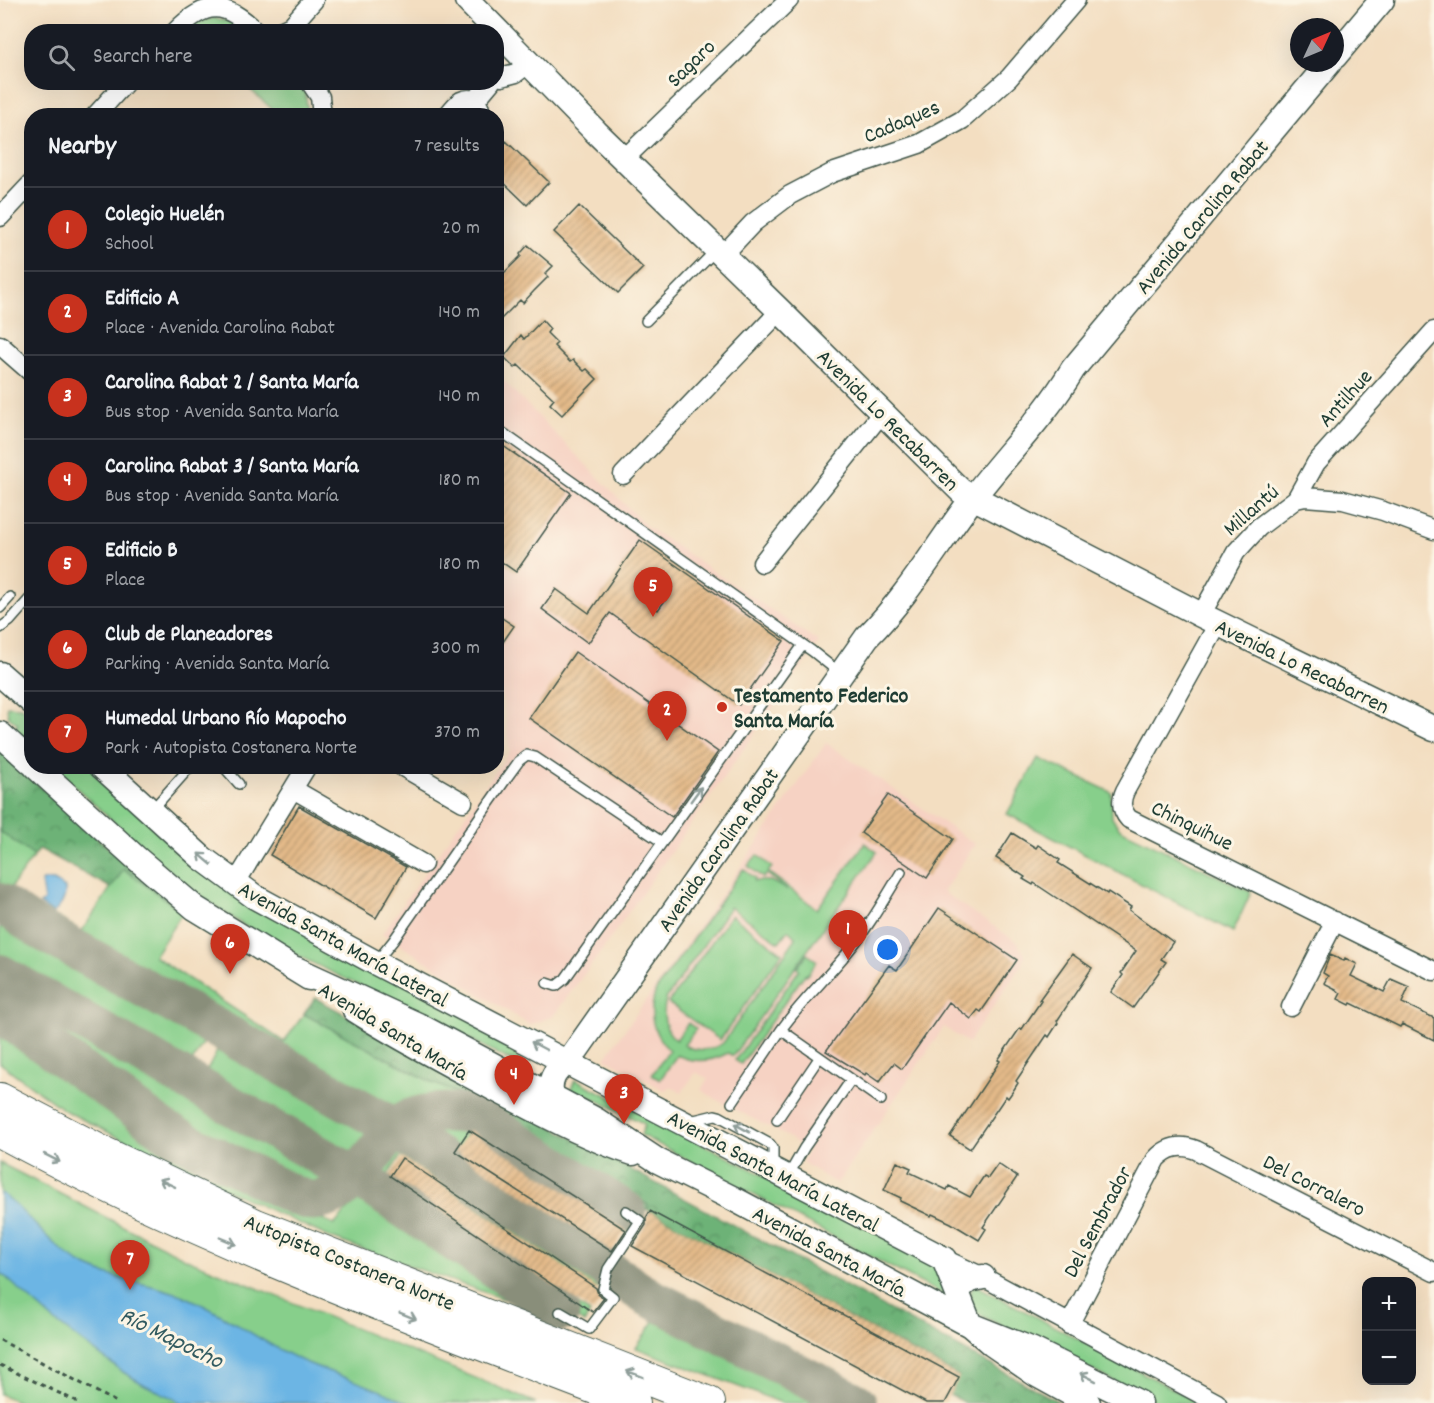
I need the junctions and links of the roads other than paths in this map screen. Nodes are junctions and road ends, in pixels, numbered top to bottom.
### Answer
1 (314, 0) edge
2 (467, 0) edge
3 (789, 0) edge
4 (1076, 0) edge
5 (1382, 0) edge
6 (182, 24) edge
7 (249, 24) edge
8 (292, 24) edge
9 (478, 24) edge
10 (1344, 45) edge
11 (504, 68) edge
12 (1321, 72) edge
13 (119, 90) edge
14 (315, 90) edge
15 (487, 90) edge
16 (102, 108) edge
17 (321, 108) edge
18 (455, 108) edge
19 (478, 108) edge
20 (624, 159) junction
21 (24, 192) edge
22 (0, 217) edge
23 (720, 252) junction
24 (780, 310) junction
25 (646, 321) dead end
26 (1434, 331) edge
27 (0, 345) edge
28 (24, 366) edge
29 (881, 414) junction
30 (504, 434) edge
31 (623, 475) dead end
32 (967, 495) junction
33 (1296, 500) junction
34 (1434, 530) edge
35 (762, 563) dead end
36 (9, 597) dead end
37 (24, 605) edge
38 (0, 608) edge
39 (1209, 620) junction
40 (0, 628) edge
41 (803, 645) junction
42 (0, 674) edge
43 (841, 674) junction
44 (24, 696) edge
45 (0, 701) edge
46 (24, 701) edge
47 (1434, 729) edge
48 (0, 735) edge
49 (24, 756) edge
50 (44, 774) edge
51 (110, 774) edge
52 (184, 774) edge
53 (230, 774) edge
54 (302, 774) edge
55 (415, 774) edge
56 (239, 784) dead end
57 (293, 789) junction
58 (463, 802) dead end
59 (151, 811) junction
60 (662, 842) junction
61 (423, 864) dead end
62 (901, 872) dead end
63 (235, 884) junction
64 (1335, 921) junction
65 (376, 963) junction
66 (1434, 971) edge
67 (547, 983) dead end
68 (1291, 1007) dead end
69 (781, 1030) junction
70 (819, 1058) junction
71 (568, 1062) junction
72 (851, 1080) junction
73 (0, 1099) edge
74 (881, 1100) dead end
75 (732, 1102) dead end
76 (546, 1105) junction
77 (777, 1120) dead end
78 (0, 1131) edge
79 (1173, 1147) joint
80 (780, 1173) junction
81 (626, 1211) dead end
82 (944, 1259) junction
83 (1434, 1272) edge
84 (983, 1277) junction
85 (957, 1290) junction
86 (560, 1312) dead end
87 (970, 1325) junction
88 (1069, 1325) junction
89 (634, 1403) edge
90 (709, 1403) edge
91 (1088, 1403) edge
92 (1140, 1403) edge
93 (1217, 1403) edge

1 - 8 street
2 - 9 street, Avenida Lo Recabarren
3 - 20 street, Sagaro
4 - 23 street, Cadaques
5 - 10 street
6 - 7 street
11 - 20 street, Avenida Lo Recabarren
12 - 32 street, Avenida Carolina Rabat
13 - 16 street
14 - 17 street
15 - 19 street
18 - 19 street
20 - 23 street, Avenida Lo Recabarren
21 - 22 street
23 - 24 street, Avenida Lo Recabarren
23 - 25 lane
24 - 29 street, Avenida Lo Recabarren
24 - 31 street
26 - 33 street, Antilhue
27 - 28 street
29 - 32 street, Avenida Lo Recabarren
29 - 35 street
30 - 41 lane
32 - 39 street, Avenida Lo Recabarren
32 - 43 street, Avenida Carolina Rabat
33 - 34 street, Millantú
33 - 39 street, Millantú
36 - 38 lane
37 - 40 lane
39 - 47 street, Avenida Lo Recabarren
39 - 64 street, Chinquihue
41 - 43 lane
60 -> 41 lane
42 - 44 street
43 - 71 street, Avenida Carolina Rabat
45 - 46 street
48 - 49 street
50 - 76 street, Avenida Santa María
51 - 59 street, Avenida Santa María Lateral
52 - 59 lane
53 - 56 lane
54 - 57 street
55 - 58 street
57 - 61 street
57 - 63 street
63 -> 59 street, Avenida Santa María Lateral
60 - 65 lane
60 - 67 lane
62 - 69 lane
63 - 65 street, Avenida Santa María Lateral
64 - 66 street, Chinquihue
64 - 68 street
71 -> 65 street, Avenida Santa María Lateral
69 - 70 lane
69 - 75 lane
70 - 72 lane
70 - 77 lane
71 - 76 street, Avenida Carolina Rabat
80 -> 71 street, Avenida Santa María Lateral
72 - 74 lane
72 - 80 lane
90 -> 73 highway, Autopista Costanera Norte
76 - 87 street, Avenida Santa María
78 -> 89 highway, Autopista Costanera Norte
79 - 83 street, Del Corralero
79 - 88 street, Del Sembrador
80 - 82 street, Avenida Santa María Lateral
81 - 86 lane
82 - 84 street, Avenida Santa María Lateral
82 - 85 street
84 - 85 street
84 - 88 street, Avenida Santa María Lateral
85 - 87 street
87 - 91 street, Avenida Santa María
92 -> 87 street, Avenida Santa María
88 - 93 street, Avenida Santa María Lateral

